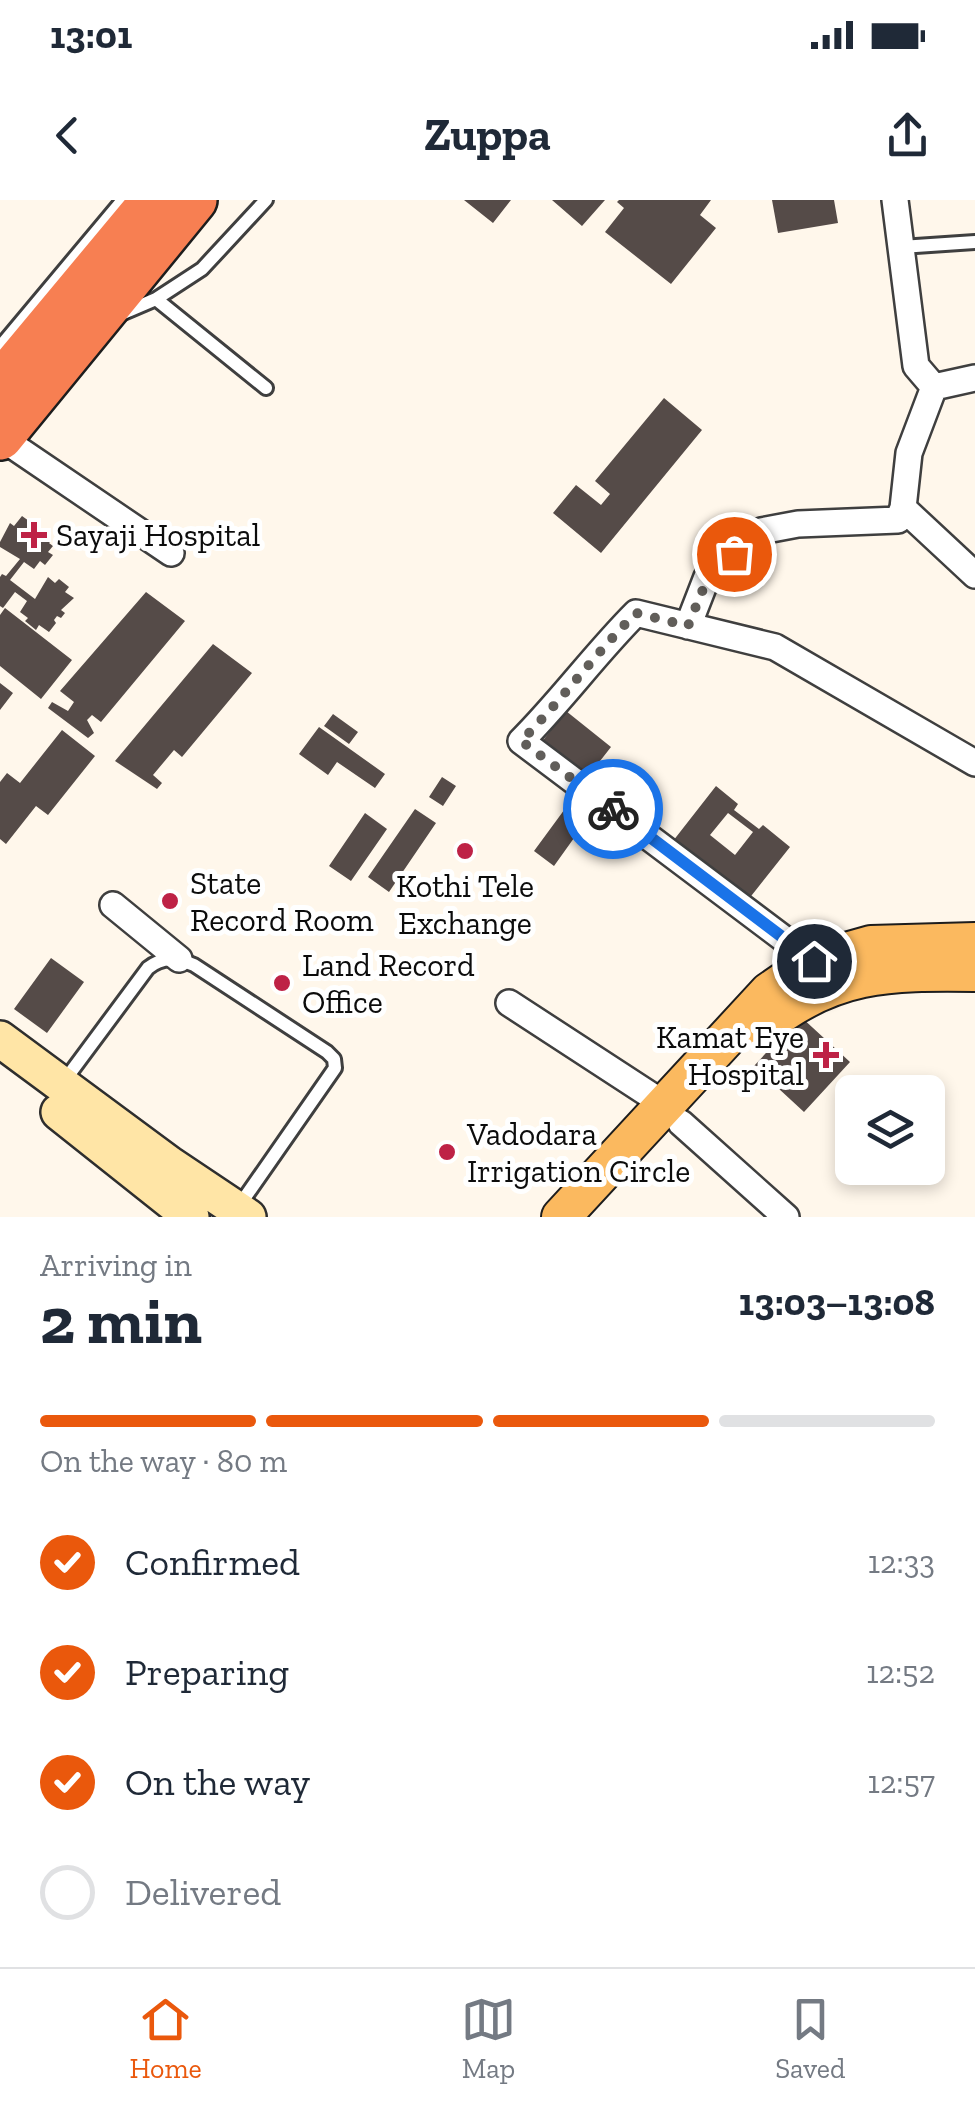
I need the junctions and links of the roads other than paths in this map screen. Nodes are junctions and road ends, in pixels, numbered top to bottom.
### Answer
1 (123, 200) edge
2 (154, 200) edge
3 (194, 200) edge
4 (266, 200) edge
5 (895, 200) edge
6 (975, 242) edge
7 (901, 247) junction
8 (156, 299) junction
9 (90, 326) junction
10 (0, 347) edge
11 (975, 378) edge
12 (0, 385) edge
13 (934, 387) junction
14 (266, 388) dead end
15 (0, 437) edge
16 (903, 508) junction
17 (171, 554) dead end
18 (975, 576) edge
19 (688, 626) junction
20 (975, 763) edge
21 (112, 905) dead end
22 (975, 942) edge
23 (179, 959) junction
24 (826, 971) junction
25 (975, 972) edge
26 (509, 1003) dead end
27 (0, 1039) edge
28 (0, 1066) edge
29 (61, 1086) junction
30 (673, 1114) junction
31 (238, 1215) edge
32 (191, 1217) edge
33 (560, 1217) edge
34 (595, 1217) edge
35 (786, 1217) edge

1 - 10 lane
2 - 12 highway
3 - 9 highway
4 - 8 lane
5 - 7 street
6 - 7 lane
7 - 13 street
8 - 9 lane
8 - 14 lane
9 - 15 highway
11 - 13 street
13 - 16 street
15 - 17 street
16 - 18 street
16 - 19 street
19 - 20 street
19 - 24 street
21 - 23 street
22 - 24 main road
23 - 29 lane
23 - 31 lane
24 - 25 main road
24 - 30 main road
26 - 30 street
27 - 29 main road
28 - 32 main road
29 - 31 main road
30 - 33 main road
30 - 34 main road
30 - 35 street

